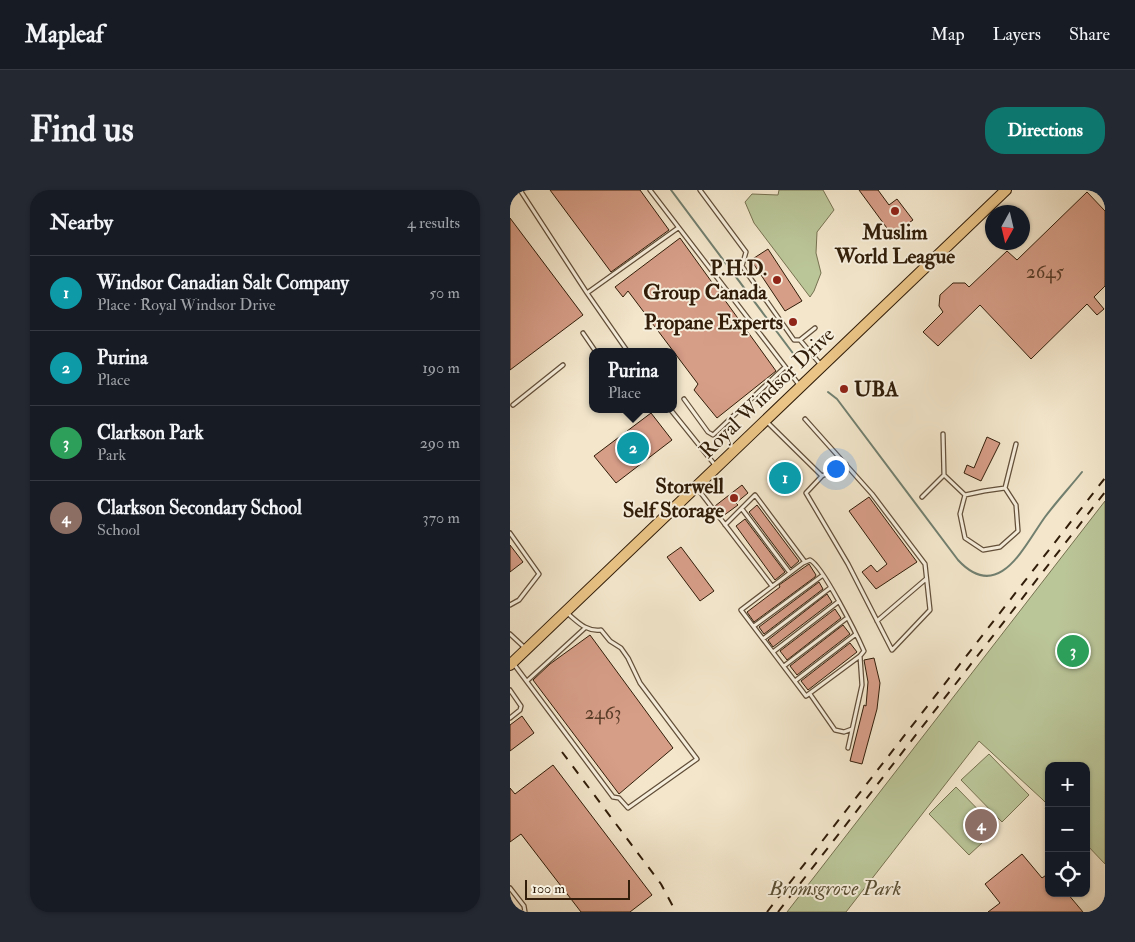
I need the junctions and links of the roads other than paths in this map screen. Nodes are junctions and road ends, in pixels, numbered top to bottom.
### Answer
1 (520, 190) edge
2 (650, 190) edge
3 (700, 190) edge
4 (1006, 190) edge
5 (678, 228) junction
6 (587, 293) junction
7 (815, 328) dead end
8 (582, 332) dead end
9 (800, 340) junction
10 (593, 348) edge
11 (625, 348) edge
12 (563, 365) dead end
13 (822, 366) junction
14 (785, 367) junction
15 (801, 386) junction
16 (684, 399) dead end
17 (513, 404) dead end
18 (673, 413) edge
19 (805, 419) dead end
20 (766, 420) junction
21 (943, 434) dead end
22 (1016, 444) dead end
23 (846, 464) junction
24 (717, 467) junction
25 (944, 475) junction
26 (822, 476) junction
27 (696, 487) junction
28 (1005, 488) junction
29 (965, 495) junction
30 (922, 497) dead end
31 (742, 509) junction
32 (725, 525) junction
33 (510, 533) edge
34 (805, 562) junction
35 (790, 573) junction
36 (823, 574) junction
37 (926, 579) junction
38 (772, 586) junction
39 (830, 588) junction
40 (838, 602) junction
41 (510, 605) edge
42 (566, 612) junction
43 (847, 618) junction
44 (877, 621) junction
45 (754, 626) junction
46 (585, 628) junction
47 (510, 634) edge
48 (856, 634) junction
49 (763, 639) junction
50 (526, 650) junction
51 (773, 652) junction
52 (860, 656) junction
53 (511, 664) edge
54 (784, 666) junction
55 (527, 681) junction
56 (795, 681) junction
57 (510, 690) edge
58 (810, 694) junction
59 (510, 718) edge
60 (852, 729) junction
61 (848, 748) dead end
62 (510, 888) edge
63 (525, 912) edge

1 - 6 lane
2 - 5 lane
3 - 9 lane
4 - 13 main road, Royal Windsor Drive
5 - 6 lane
5 - 14 lane
6 - 11 lane
7 - 9 lane
8 - 10 lane
9 - 13 lane
12 - 17 lane
13 - 15 main road, Royal Windsor Drive
14 - 15 lane
14 - 16 lane
15 - 20 main road, Royal Windsor Drive
18 - 24 lane
19 - 23 lane
20 - 24 main road, Royal Windsor Drive
20 - 26 lane
21 - 25 lane
22 - 28 lane
23 - 26 lane
23 - 37 lane
24 - 27 main road, Royal Windsor Drive
25 - 29 lane
25 - 30 lane
26 - 44 lane
27 - 32 lane
27 - 42 main road, Royal Windsor Drive
28 - 29 lane
28 - 29 lane
31 - 32 lane
31 - 34 lane
31 - 35 lane
32 - 38 lane
33 - 41 lane
34 - 35 lane
34 - 36 lane
35 - 38 lane
36 - 39 lane
36 - 45 lane
37 - 44 lane
37 - 44 lane
38 - 45 lane
39 - 40 lane
39 - 49 lane
40 - 43 lane
40 - 51 lane
42 - 46 lane
42 - 50 main road, Royal Windsor Drive
43 - 48 lane
43 - 54 lane
45 - 49 lane
46 - 55 lane
46 - 55 lane
47 - 50 lane
48 - 52 lane
48 - 56 lane
49 - 51 lane
50 - 53 main road, Royal Windsor Drive
51 - 54 lane
52 - 58 lane
52 - 60 lane
53 - 55 lane
54 - 56 lane
56 - 58 lane
57 - 59 lane
58 - 60 lane
60 - 61 lane
62 - 63 lane

